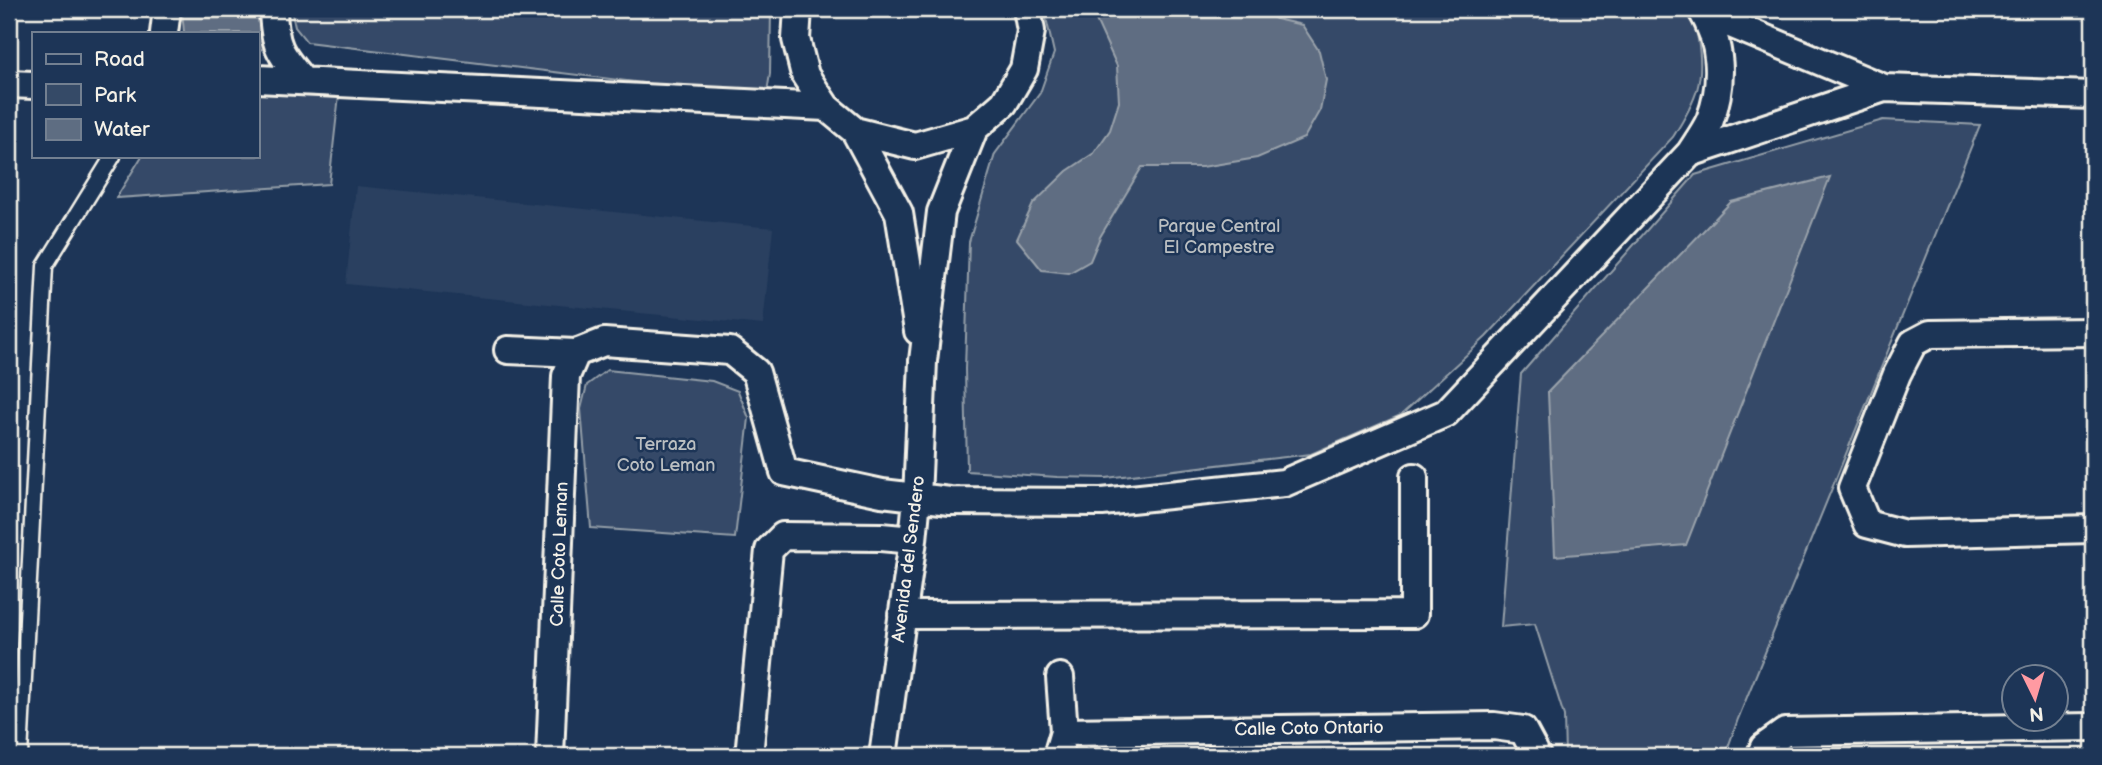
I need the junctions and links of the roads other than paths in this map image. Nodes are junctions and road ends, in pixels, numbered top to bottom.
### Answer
1 (167, 9) edge
2 (273, 9) edge
3 (798, 9) edge
4 (1027, 9) edge
5 (1702, 11) edge
6 (164, 32) edge
7 (259, 79) edge
8 (303, 80) junction
9 (9, 84) edge
10 (32, 85) edge
11 (1884, 88) junction
12 (2093, 95) edge
13 (825, 107) junction
14 (974, 129) junction
15 (855, 131) junction
16 (1690, 153) junction
17 (112, 158) edge
18 (2093, 332) edge
19 (508, 350) dead end
20 (576, 353) junction
21 (923, 361) junction
22 (1414, 477) dead end
23 (917, 498) junction
24 (2093, 529) edge
25 (913, 540) junction
26 (902, 615) junction
27 (1060, 677) dead end
28 (2093, 727) edge
29 (1061, 744) edge
30 (20, 756) edge
31 (551, 756) edge
32 (749, 756) edge
33 (883, 756) edge
34 (1537, 756) edge
35 (1760, 756) edge

1 - 6 street
2 - 8 street
3 - 13 street
4 - 14 street
5 - 11 street
5 - 16 street
7 - 8 street
8 - 13 street
9 - 10 street
11 - 12 street
11 - 16 street
13 - 15 street
14 - 15 street
14 - 21 street, Avenida del Sendero
15 - 21 street, Avenida del Sendero
16 - 23 street
17 - 30 lane
18 - 24 street
19 - 20 street
20 - 23 street
20 - 31 street, Calle Coto Leman
21 - 23 street, Avenida del Sendero
22 - 26 street
23 - 25 street, Avenida del Sendero
25 - 26 street, Avenida del Sendero
25 - 32 street
26 - 33 street, Avenida del Sendero
27 - 29 street, Calle Coto Ontario
28 - 35 street
29 - 34 street, Calle Coto Ontario

